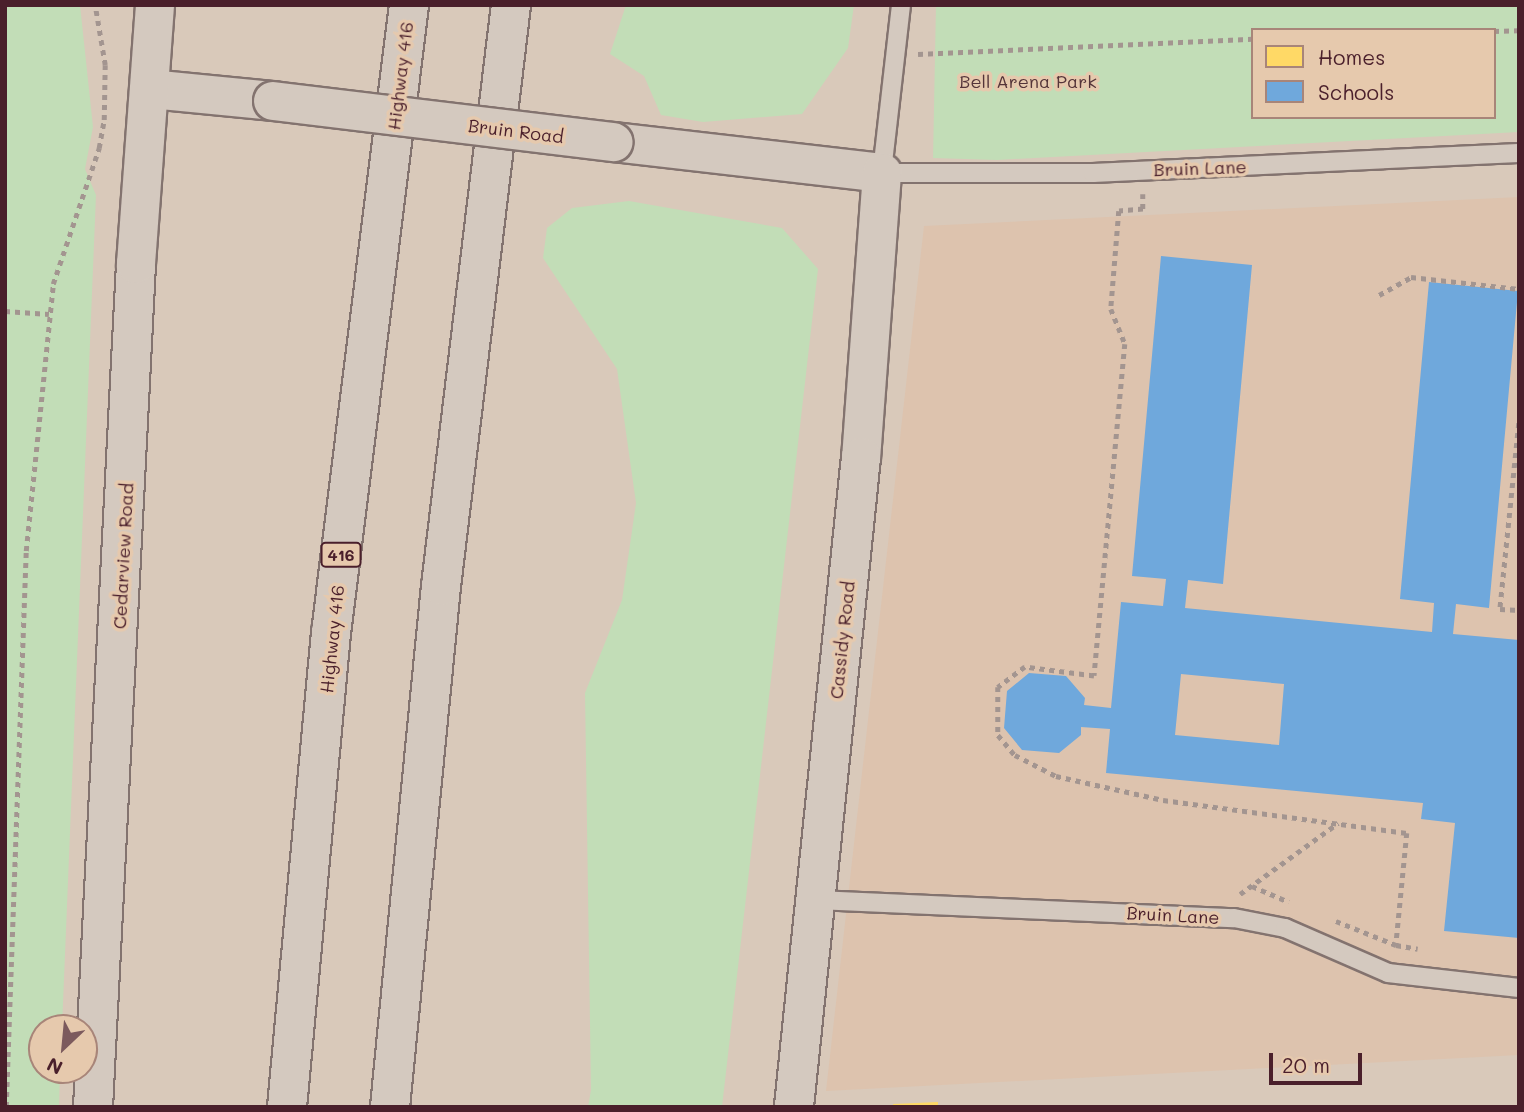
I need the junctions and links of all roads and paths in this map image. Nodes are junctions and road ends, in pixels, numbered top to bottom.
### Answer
1 (95, 5) edge
2 (155, 5) edge
3 (409, 5) edge
4 (511, 5) edge
5 (901, 5) edge
6 (1519, 30) edge
7 (1496, 31) edge
8 (1251, 39) edge
9 (895, 55) junction
10 (150, 89) junction
11 (1519, 153) edge
12 (1143, 169) junction
13 (881, 173) junction
14 (1519, 289) edge
15 (1379, 295) dead end
16 (5, 311) edge
17 (49, 314) junction
18 (1519, 423) edge
19 (1519, 610) edge
20 (1338, 823) junction
21 (816, 900) junction
22 (1208, 917) junction
23 (1424, 950) dead end
24 (1519, 988) edge
25 (6, 1107) edge
26 (93, 1107) edge
27 (286, 1107) edge
28 (390, 1107) edge
29 (794, 1107) edge

1 - 17 path
2 - 10 main road, Cedarview Road
3 - 27 main road, Highway 416 / 416
4 - 28 main road
5 - 9 lane
6 - 7 path
8 - 9 path
9 - 13 lane
10 - 13 main road, Bruin Road, bridge
10 - 26 main road, Cedarview Road
11 - 12 lane, Bruin Lane
12 - 13 lane, Bruin Lane
12 - 20 path
13 - 21 main road, Cassidy Road
14 - 15 path
16 - 17 path
17 - 25 path
18 - 19 path
20 - 22 path
20 - 23 path
21 - 22 lane, Bruin Lane
21 - 29 main road, Cassidy Road
22 - 24 lane, Bruin Lane

